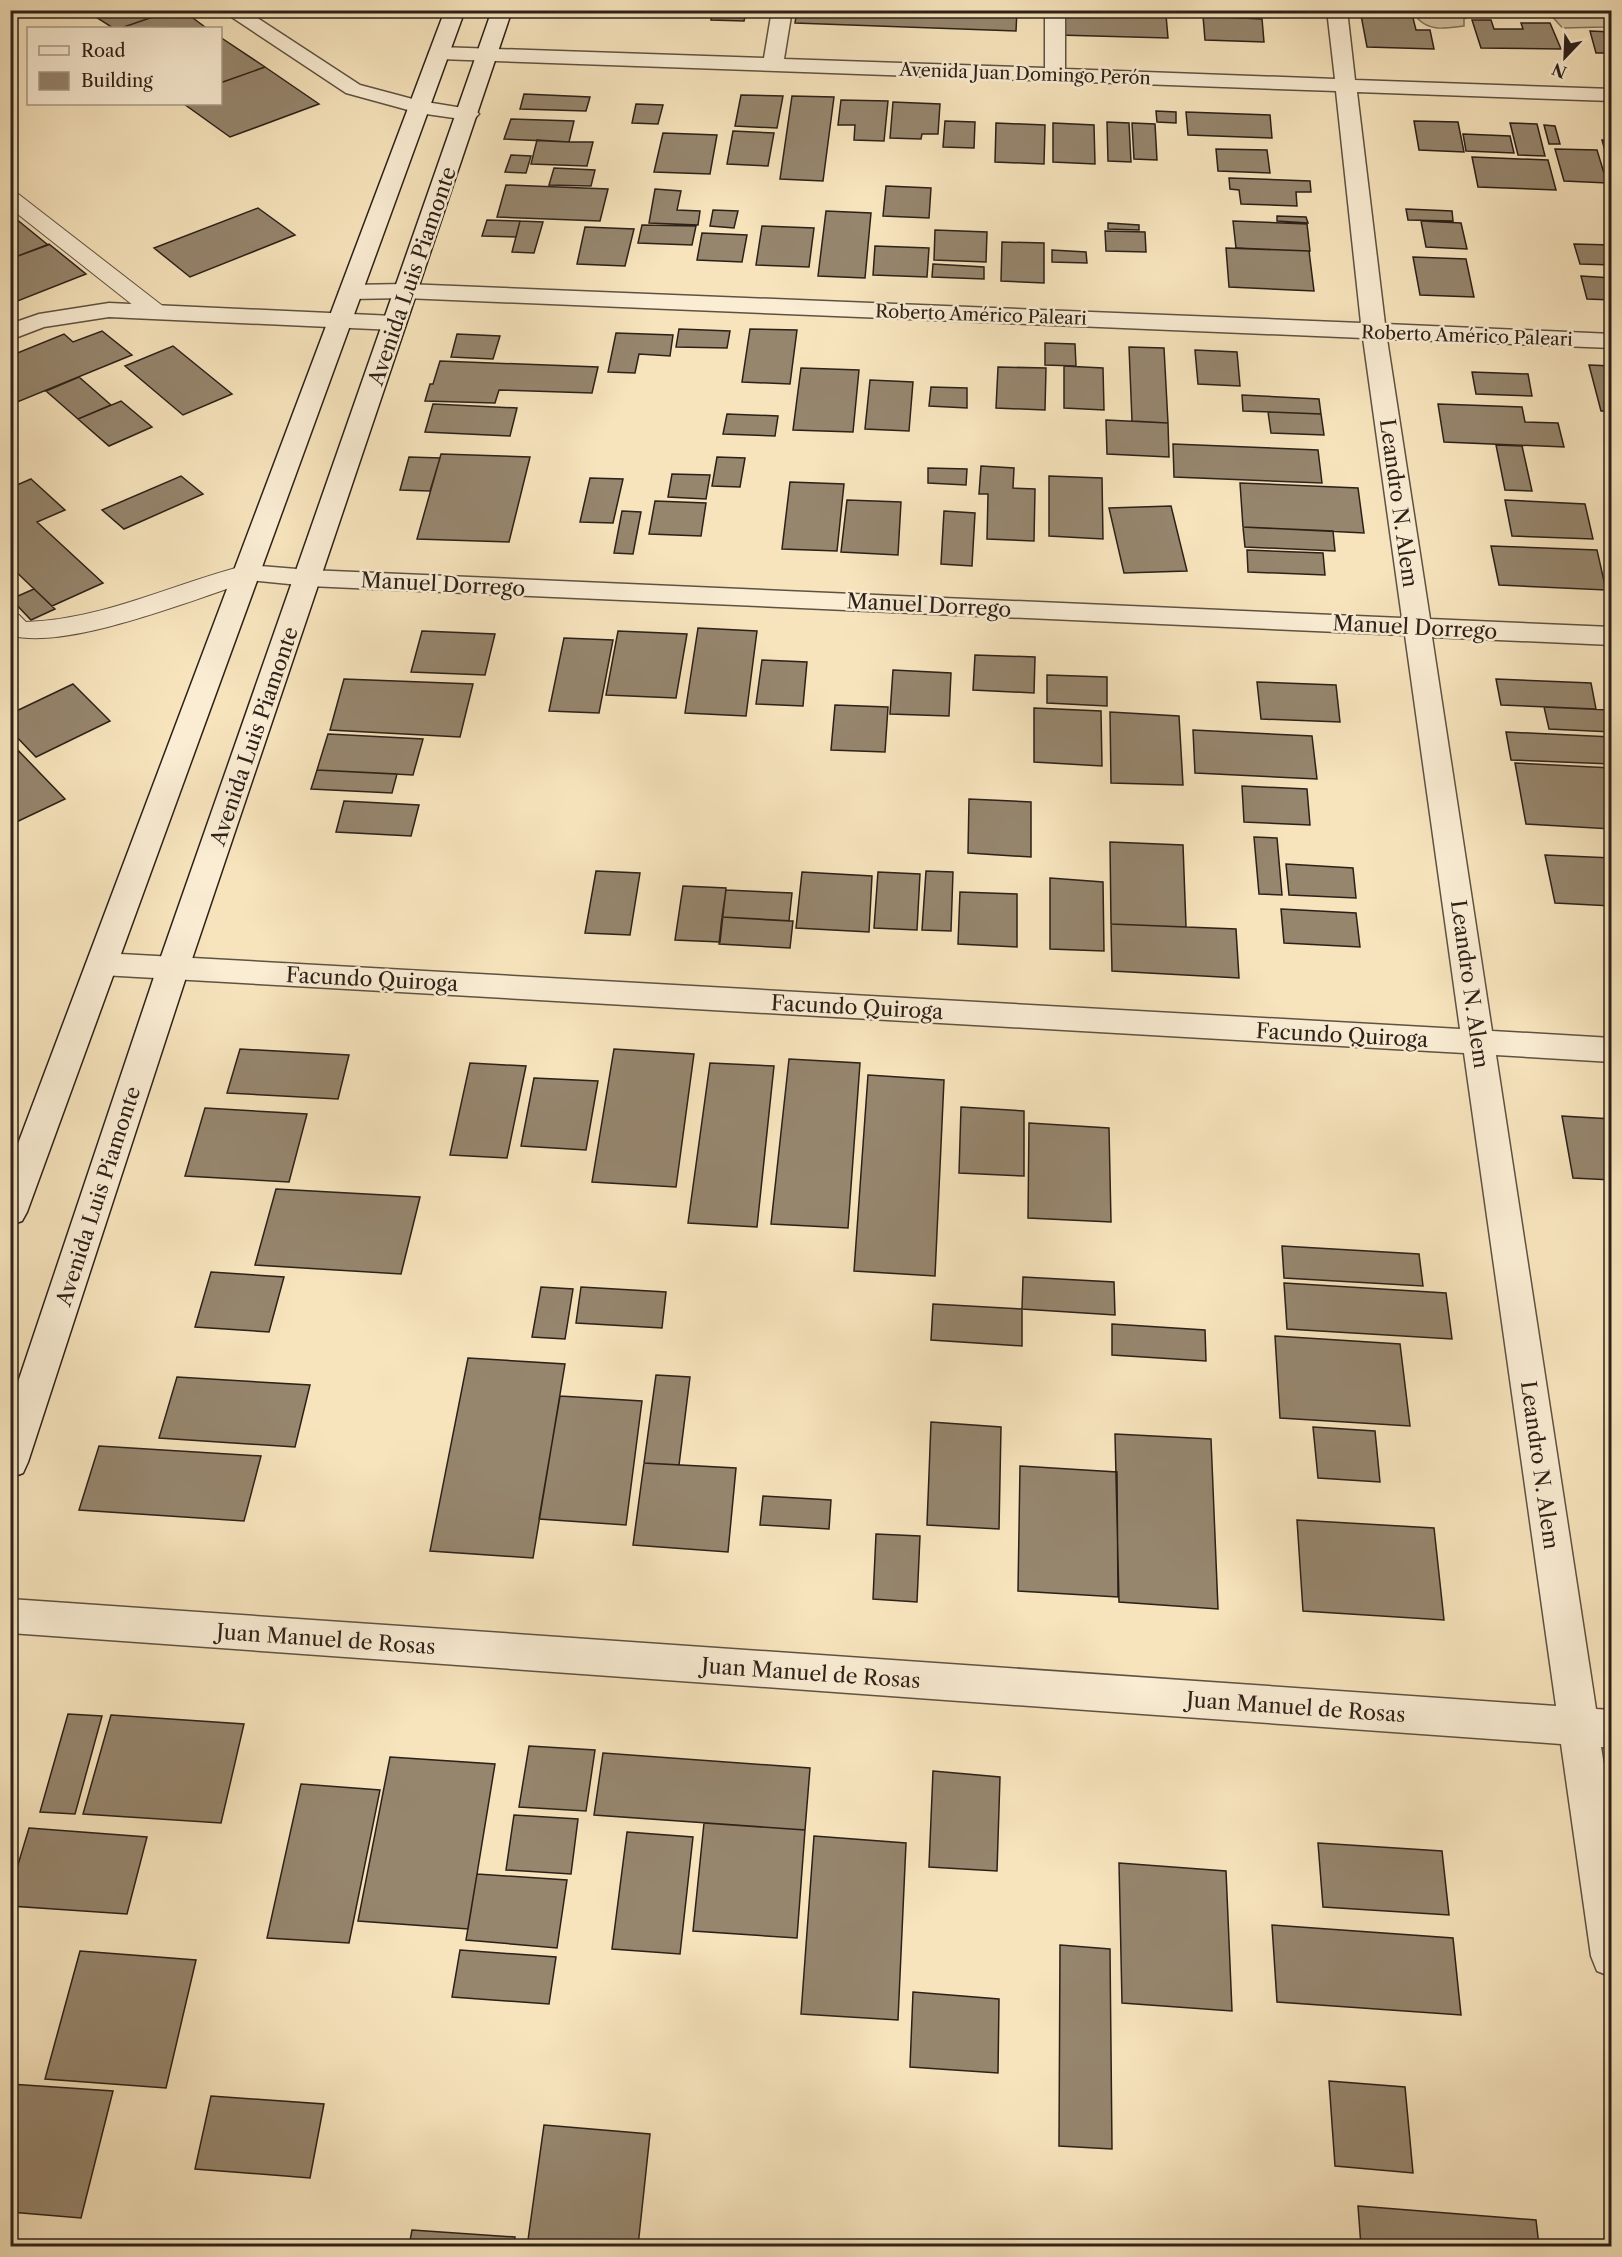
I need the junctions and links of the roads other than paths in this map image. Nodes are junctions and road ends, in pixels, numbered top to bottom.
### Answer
1 (231, 10) edge
2 (455, 10) edge
3 (502, 10) edge
4 (782, 10) edge
5 (1055, 10) edge
6 (1338, 10) edge
7 (439, 53) junction
8 (487, 55) junction
9 (773, 65) junction
10 (1055, 75) junction
11 (1348, 86) junction
12 (1611, 95) edge
13 (419, 107) junction
14 (468, 114) junction
15 (10, 197) edge
16 (405, 291) junction
17 (351, 292) junction
18 (156, 312) junction
19 (340, 321) junction
20 (394, 323) junction
21 (1374, 332) junction
22 (10, 333) edge
23 (1611, 341) edge
24 (247, 573) junction
25 (309, 578) junction
26 (10, 621) edge
27 (1417, 627) junction
28 (1611, 636) edge
29 (102, 964) junction
30 (173, 968) junction
31 (1478, 1043) junction
32 (1611, 1050) edge
33 (10, 1212) edge
34 (10, 1462) edge
35 (10, 1616) edge
36 (1595, 1728) edge
37 (1611, 1956) edge

1 - 13 street
2 - 7 street
3 - 8 street, Avenida Luis Piamonte
4 - 9 street
5 - 10 street
6 - 11 street, Leandro N. Alem
7 - 8 street, Avenida Juan Domingo Perón
7 - 13 street
8 - 9 street, Avenida Juan Domingo Perón
8 - 14 street, Avenida Luis Piamonte
9 - 10 street, Avenida Juan Domingo Perón
10 - 11 street, Avenida Juan Domingo Perón
11 - 12 street, Avenida Juan Domingo Perón
11 - 21 street, Leandro N. Alem
13 - 14 street
13 - 17 street
14 - 16 street, Avenida Luis Piamonte
15 - 18 lane
16 - 17 street, Roberto Américo Paleari
16 - 20 street, Avenida Luis Piamonte
16 - 21 street, Roberto Américo Paleari
17 - 19 street
18 - 19 street
18 - 22 street
19 - 20 street
19 - 24 street
20 - 25 street, Avenida Luis Piamonte
21 - 23 street, Roberto Américo Paleari
21 - 27 street, Leandro N. Alem
24 - 25 street, Manuel Dorrego
24 - 26 lane
24 - 29 street
25 - 27 street, Manuel Dorrego
25 - 30 street, Avenida Luis Piamonte
27 - 28 street, Manuel Dorrego
27 - 31 street, Leandro N. Alem
29 - 30 street, Facundo Quiroga
29 - 33 street
30 - 31 street, Facundo Quiroga
30 - 34 street, Avenida Luis Piamonte
31 - 32 street, Facundo Quiroga
31 - 36 street, Leandro N. Alem
35 - 36 street, Juan Manuel de Rosas
36 - 37 street, Leandro N. Alem

